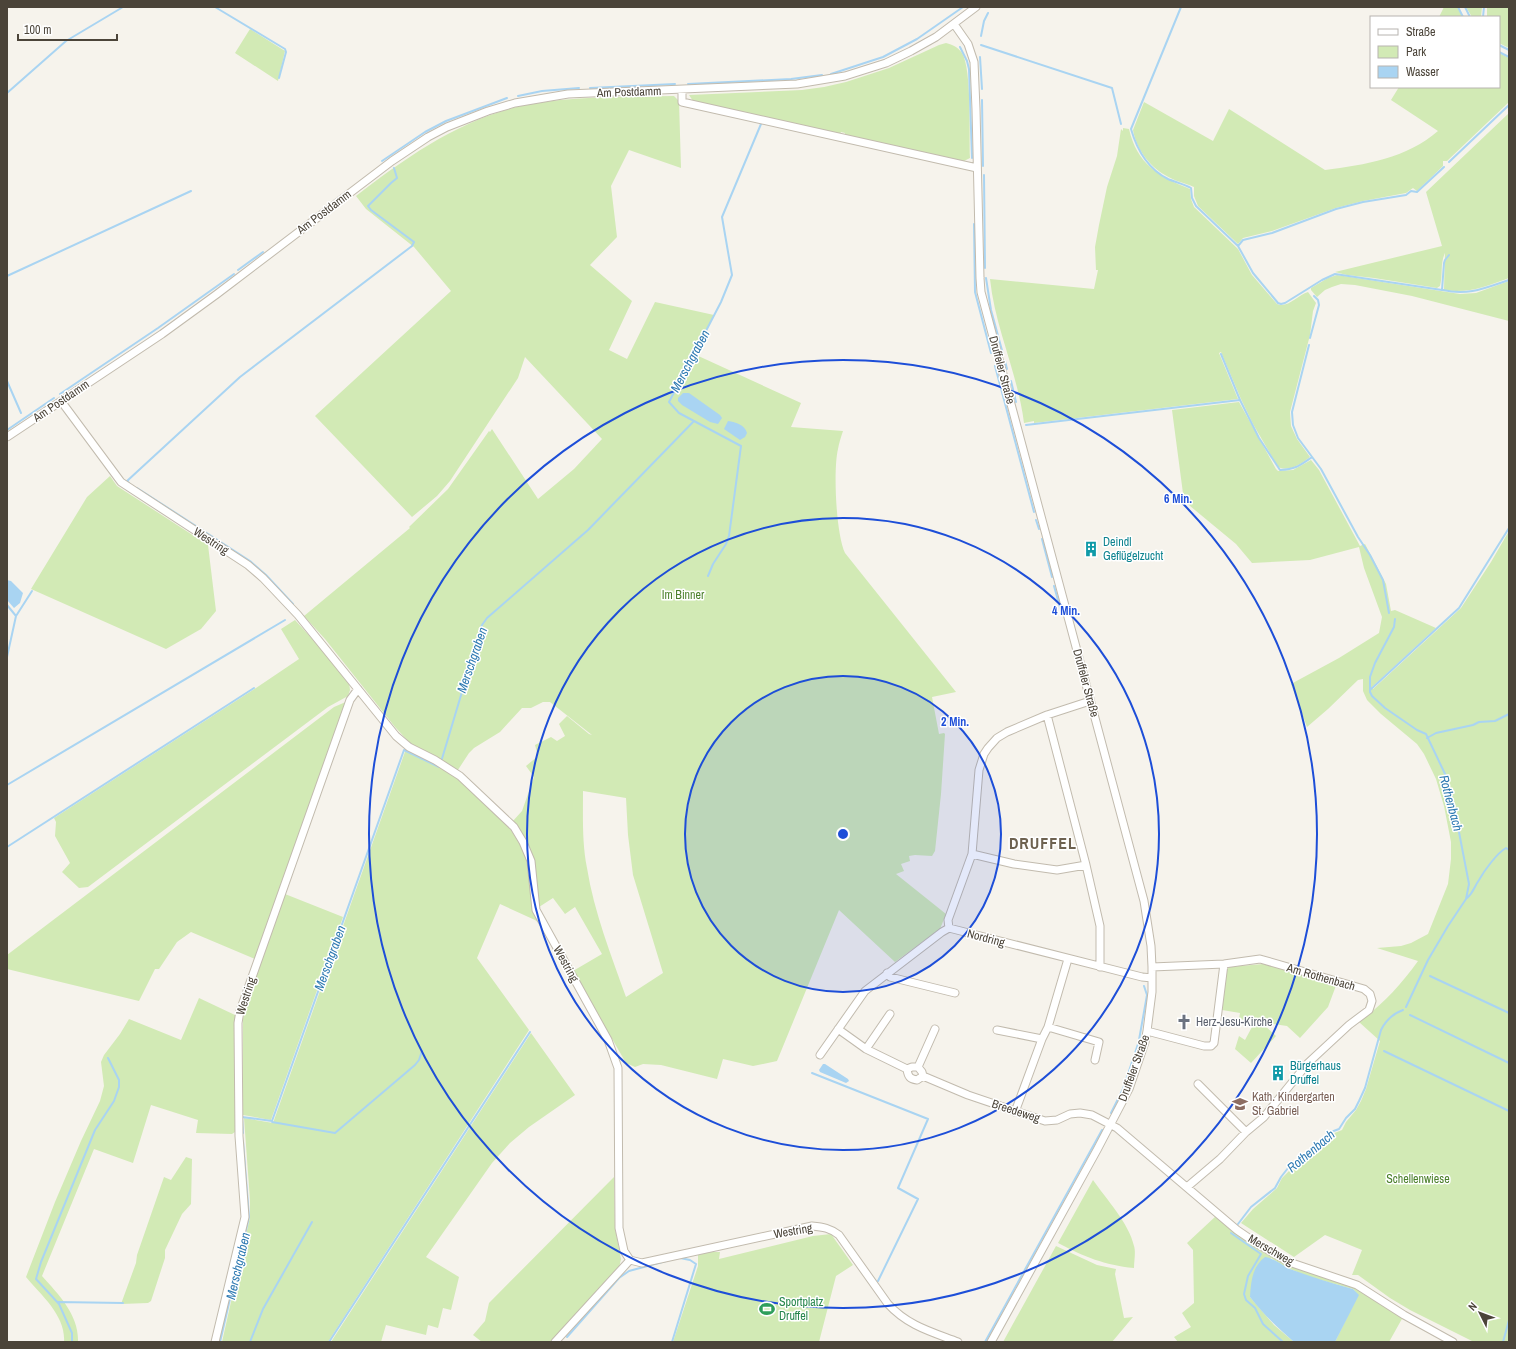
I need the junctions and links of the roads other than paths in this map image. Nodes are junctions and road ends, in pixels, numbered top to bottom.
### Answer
1 (976, 7) edge
2 (954, 24) junction
3 (682, 90) junction
4 (977, 168) junction
5 (61, 401) junction
6 (7, 437) edge
7 (358, 689) junction
8 (1090, 701) junction
9 (1047, 715) junction
10 (972, 854) junction
11 (1086, 865) junction
12 (949, 928) junction
13 (1068, 959) junction
14 (1224, 964) junction
15 (1100, 967) junction
16 (1152, 967) junction
17 (887, 973) junction
18 (1152, 978) junction
19 (955, 993) dead end
20 (890, 1014) dead end
21 (1048, 1027) junction
22 (838, 1029) junction
23 (935, 1029) dead end
24 (997, 1030) dead end
25 (1147, 1031) junction
26 (1042, 1039) junction
27 (866, 1049) junction
28 (820, 1055) dead end
29 (1094, 1060) dead end
30 (918, 1067) junction
31 (907, 1069) junction
32 (923, 1076) junction
33 (1198, 1084) dead end
34 (1015, 1112) junction
35 (1111, 1124) junction
36 (1246, 1132) junction
37 (1187, 1187) junction
38 (630, 1260) junction
39 (215, 1342) edge
40 (554, 1342) edge
41 (958, 1342) edge
42 (991, 1342) edge
43 (1453, 1342) edge

1 - 2 street
2 - 3 street, Am Postdamm
2 - 4 street, Druffeler Straße
3 - 4 street
3 - 5 street, Am Postdamm
4 - 8 street, Druffeler Straße
5 - 6 street, Am Postdamm
5 - 7 street, Westring
7 - 38 street, Westring
7 - 39 street, Westring
8 - 9 street
8 - 16 street, Druffeler Straße
9 - 10 street
9 - 11 street
10 - 11 street
10 - 12 street
11 - 15 street
12 - 13 street, Nordring
12 - 17 street
13 - 15 street, Nordring
13 - 21 street
14 - 16 street, Am Rothenbach
14 - 25 street
14 - 36 street, Am Rothenbach
15 - 18 street, Nordring
16 - 18 street, Druffeler Straße
17 - 19 street
17 - 22 street
18 - 25 street, Druffeler Straße
20 - 27 street
21 - 26 street
21 - 29 street
22 - 27 street, Breedeweg
22 - 28 street
23 - 30 street
24 - 26 street
25 - 35 street, Druffeler Straße
26 - 34 street
27 - 31 street, Breedeweg
30 - 31 street
30 - 32 street
31 - 32 street, Breedeweg
32 - 34 street, Breedeweg
33 - 36 street
34 - 35 street, Breedeweg
35 - 37 street, Merschweg
35 - 42 street, Druffeler Straße
36 - 37 street, Am Rothenbach
37 - 43 street, Merschweg
38 - 40 street
38 - 41 street, Westring

